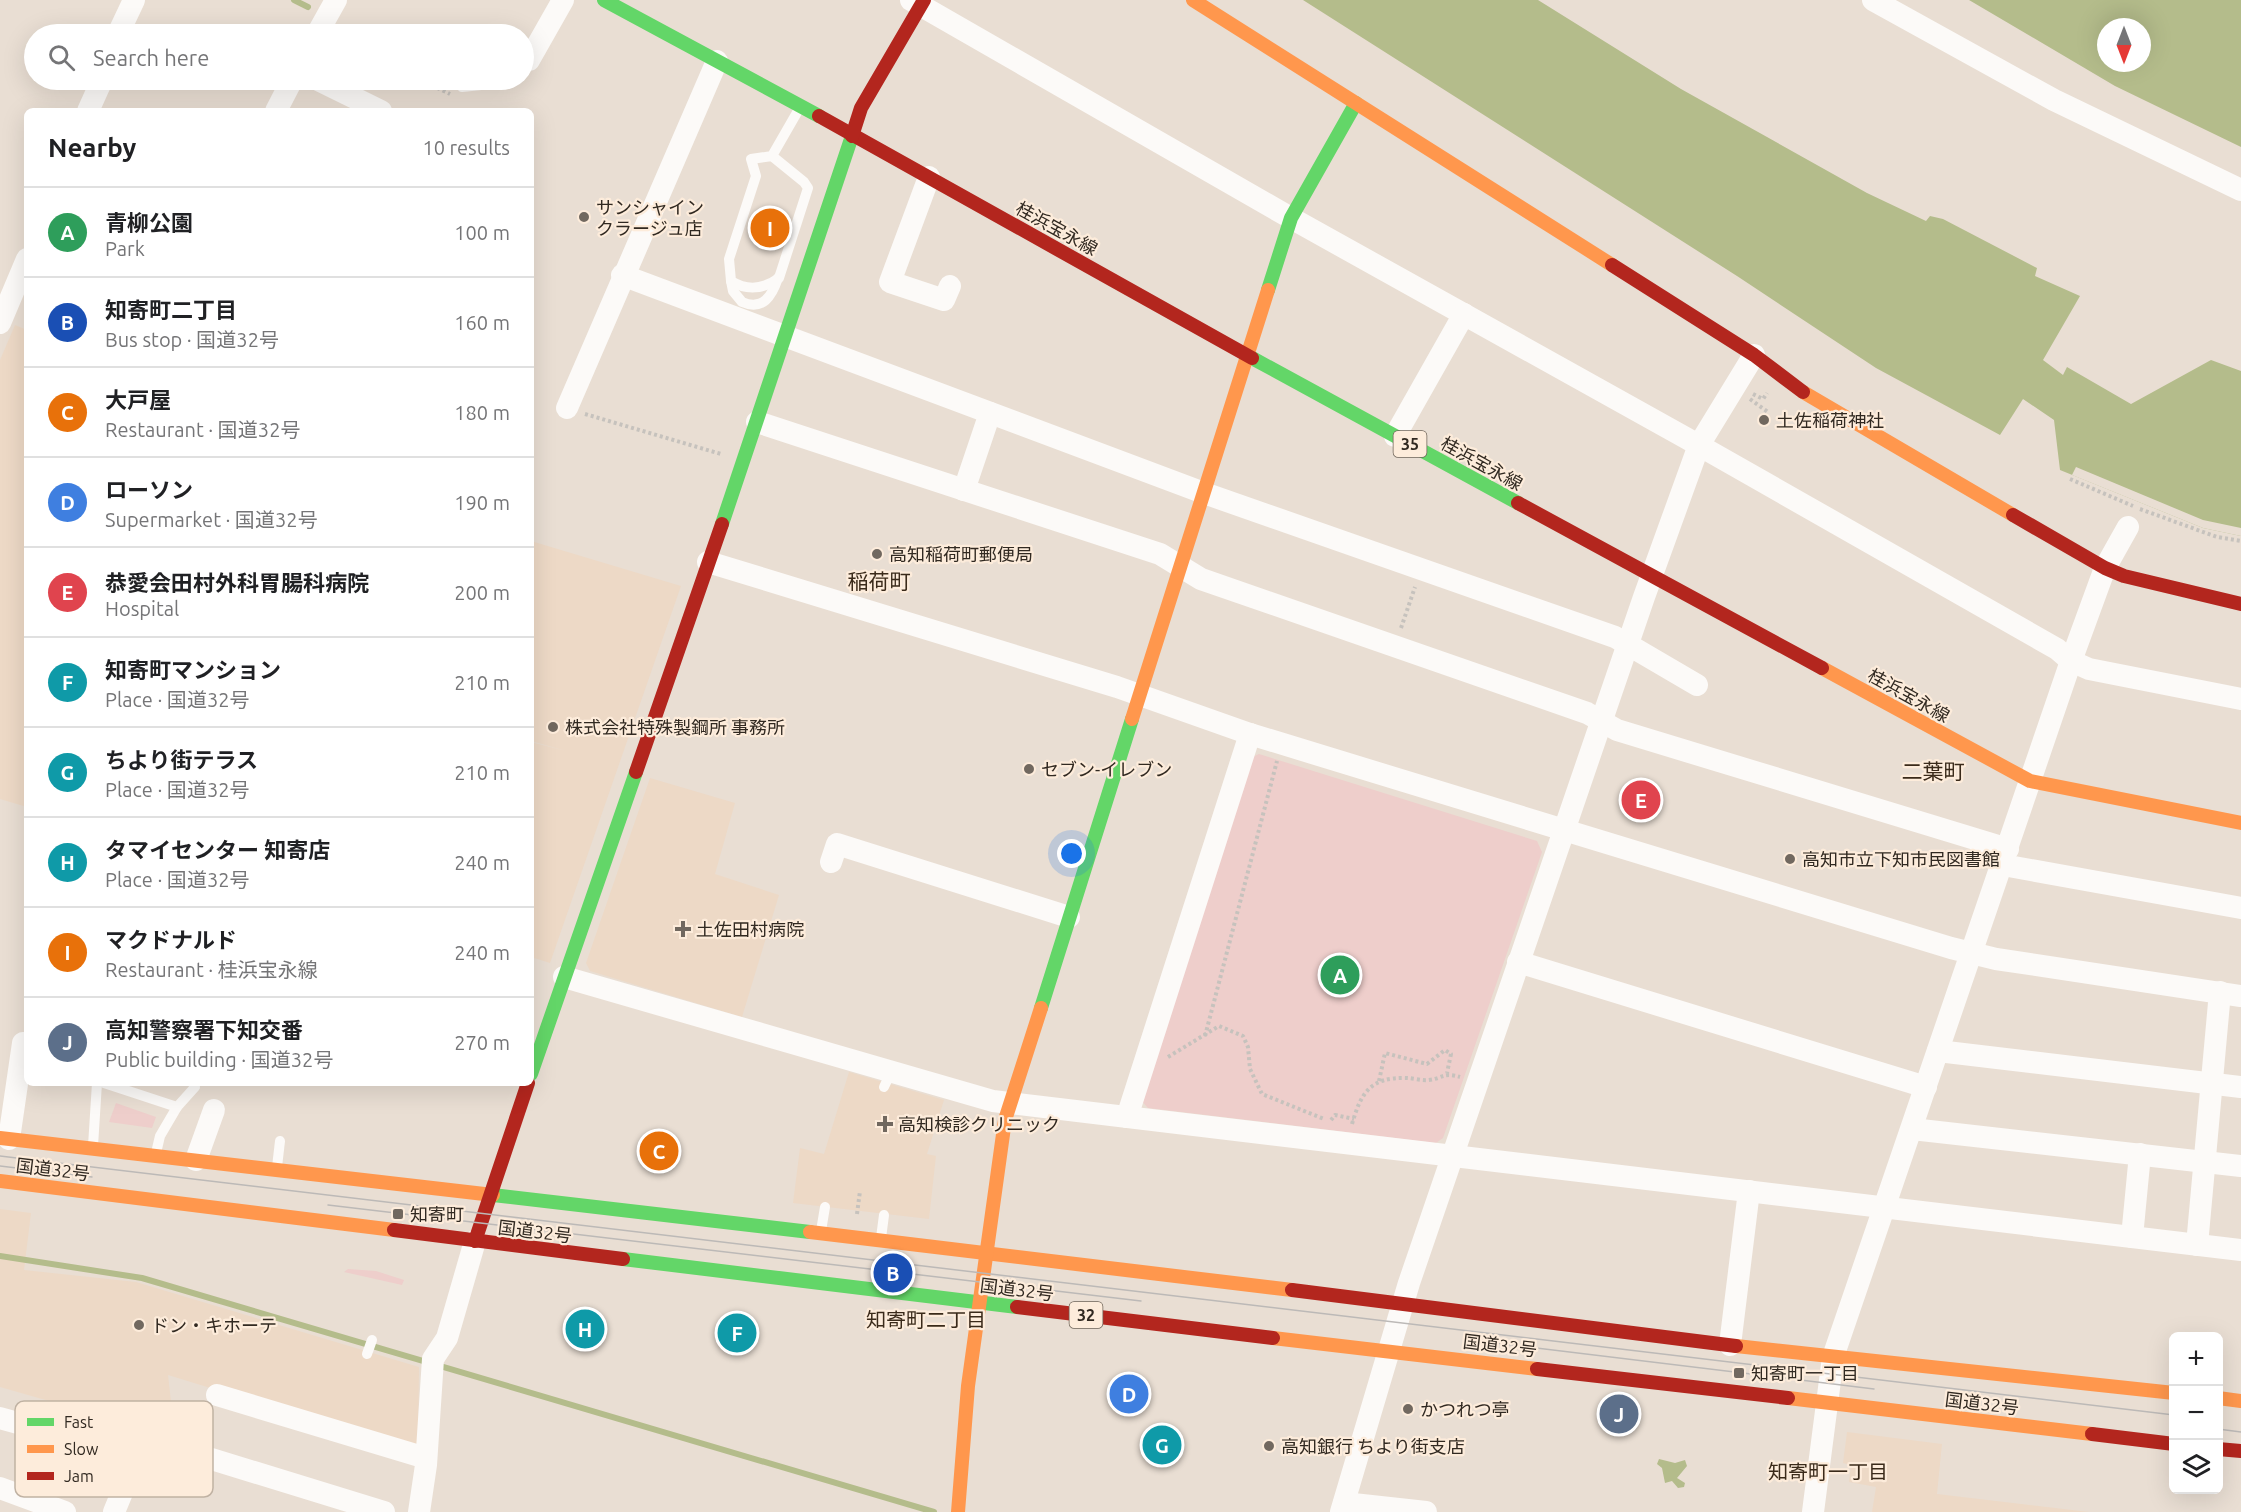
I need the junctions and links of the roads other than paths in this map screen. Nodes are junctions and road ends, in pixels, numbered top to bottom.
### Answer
1 (134, 0) edge
2 (336, 0) edge
3 (563, 0) edge
4 (604, 0) edge
5 (1193, 0) edge
6 (1873, 0) edge
7 (918, 2) edge
8 (123, 24) edge
9 (323, 24) edge
10 (534, 49) edge
11 (717, 61) junction
12 (97, 90) edge
13 (287, 90) edge
14 (338, 90) edge
15 (1356, 103) junction
16 (801, 106) junction
17 (89, 108) edge
18 (278, 108) edge
19 (375, 108) edge
20 (851, 134) junction
21 (772, 156) junction
22 (929, 177) junction
23 (2241, 190) edge
24 (1291, 218) junction
25 (24, 266) edge
26 (622, 275) junction
27 (779, 278) junction
28 (731, 281) junction
29 (950, 286) dead end
30 (1464, 314) junction
31 (0, 323) edge
32 (786, 337) junction
33 (1754, 355) junction
34 (1248, 356) junction
35 (567, 408) road end
36 (990, 413) junction
37 (757, 422) junction
38 (1395, 436) junction
39 (1699, 445) junction
40 (964, 490) junction
41 (1204, 493) junction
42 (2128, 527) dead end
43 (708, 562) junction
44 (1182, 566) junction
45 (2105, 568) junction
46 (1652, 575) junction
47 (2241, 604) edge
48 (1628, 644) junction
49 (2071, 661) junction
50 (1697, 685) dead end
51 (1139, 696) junction
52 (2241, 699) edge
53 (1602, 722) junction
54 (1250, 734) junction
55 (2030, 781) junction
56 (2241, 823) edge
57 (1563, 830) junction
58 (2005, 857) junction
59 (831, 861) dead end
60 (2241, 908) edge
61 (1069, 916) junction
62 (1971, 954) junction
63 (1518, 962) junction
64 (564, 977) junction
65 (2230, 994) edge
66 (23, 1043) dead end
67 (1938, 1051) junction
68 (534, 1063) edge
69 (2212, 1084) junction
70 (97, 1086) edge
71 (113, 1086) edge
72 (527, 1086) edge
73 (1926, 1087) junction
74 (2241, 1087) edge
75 (195, 1088) dead end
76 (1010, 1104) junction
77 (177, 1107) junction
78 (214, 1110) dead end
79 (1127, 1117) junction
80 (1912, 1129) junction
81 (5, 1138) edge
82 (280, 1141) dead end
83 (93, 1149) junction
84 (2140, 1154) junction
85 (155, 1156) junction
86 (1451, 1157) junction
87 (196, 1160) junction
88 (2204, 1162) junction
89 (2241, 1166) edge
90 (276, 1170) junction
91 (0, 1181) edge
92 (1749, 1191) junction
93 (490, 1196) junction
94 (825, 1207) dead end
95 (1886, 1207) junction
96 (884, 1215) dead end
97 (820, 1234) junction
98 (2132, 1237) junction
99 (475, 1241) junction
100 (880, 1241) junction
101 (2197, 1245) junction
102 (2241, 1250) edge
103 (986, 1253) junction
104 (979, 1303) junction
105 (1401, 1305) junction
106 (372, 1340) dead end
107 (1730, 1345) junction
108 (1389, 1349) junction
109 (368, 1354) dead end
110 (1833, 1357) junction
111 (2169, 1392) edge
112 (217, 1395) dead end
113 (2223, 1399) edge
114 (2241, 1401) edge
115 (1825, 1403) junction
116 (0, 1418) edge
117 (15, 1422) edge
118 (2169, 1443) edge
119 (2223, 1449) edge
120 (2241, 1451) edge
121 (426, 1458) junction
122 (213, 1459) edge
123 (0, 1488) edge
124 (15, 1494) edge
125 (24, 1497) edge
126 (120, 1497) edge
127 (1342, 1507) edge
128 (65, 1512) edge
129 (114, 1512) edge
130 (384, 1512) edge
131 (419, 1512) edge
132 (958, 1512) edge
133 (1426, 1512) edge
134 (1813, 1512) edge

1 - 8 street
2 - 9 street
3 - 10 street
4 - 11 main road, 桂浜宝永線 / 35
5 - 15 main road
6 - 23 street
7 - 20 main road
7 - 24 street
11 - 16 main road, 桂浜宝永線 / 35
11 - 26 street
12 - 17 street
13 - 18 street
14 - 19 street
15 - 24 main road
15 - 33 main road
16 - 20 main road, 桂浜宝永線 / 35
16 - 21 lane
20 - 22 main road, 桂浜宝永線 / 35
20 - 32 main road
21 - 27 lane
21 - 28 lane
22 - 29 street
22 - 34 main road, 桂浜宝永線 / 35
24 - 30 street
24 - 34 main road
25 - 31 street
26 - 32 street
26 - 35 street
27 - 28 lane
27 - 28 lane
30 - 38 street
30 - 39 street
32 - 36 street
32 - 37 main road
33 - 39 street
33 - 45 main road
34 - 38 main road, 桂浜宝永線 / 35
34 - 41 main road
36 - 40 street
36 - 41 street
37 - 40 street
37 - 43 main road
38 - 46 main road, 桂浜宝永線 / 35
39 - 46 street
39 - 49 street
40 - 44 street
41 - 44 main road
41 - 48 street
42 - 45 street
43 - 51 street
43 - 64 main road
44 - 51 main road
44 - 53 street
45 - 47 main road
45 - 49 street
46 - 48 street
46 - 55 main road, 桂浜宝永線 / 35
48 - 50 street
48 - 53 street
49 - 52 street
49 - 55 street
51 - 54 street
51 - 61 main road
53 - 57 street
53 - 58 street
54 - 57 street
54 - 79 street
55 - 56 main road, 桂浜宝永線 / 35
55 - 58 street
57 - 62 street
57 - 63 street
58 - 60 street
58 - 62 street
59 - 61 street
61 - 76 main road
62 - 65 street
62 - 67 street
63 - 73 street
63 - 86 street
64 - 68 main road
64 - 76 street
65 - 69 street
66 - 81 street
67 - 69 street
67 - 73 street
69 - 74 street
69 - 88 street
70 - 83 lane
71 - 77 lane
72 - 93 main road
73 - 80 street
75 - 77 lane
76 - 79 street
76 - 103 main road
77 - 85 lane
78 - 87 street
79 - 86 street
80 - 84 street
80 - 95 street
81 - 83 main road, 国道32号
82 - 90 lane
83 - 85 main road, 国道32号
84 - 88 street
84 - 98 street
85 - 87 main road, 国道32号
86 - 92 street
86 - 105 street
87 - 90 main road, 国道32号
88 - 89 street
88 - 101 street
90 - 93 main road, 国道32号
91 - 99 main road, 国道32号 / 32
92 - 95 street
92 - 107 street
93 - 97 main road, 国道32号
93 - 99 main road
94 - 97 lane
95 - 98 street
95 - 110 street
96 - 100 lane
97 - 100 main road, 国道32号
98 - 101 street
99 - 104 main road, 国道32号 / 32
99 - 121 street
100 - 103 main road, 国道32号
101 - 102 street
103 - 104 main road
103 - 105 main road, 国道32号
104 - 108 main road, 国道32号 / 32
104 - 132 main road
105 - 107 main road, 国道32号
105 - 108 street
106 - 109 lane
107 - 110 main road, 国道32号
108 - 115 main road, 国道32号 / 32
108 - 127 street
110 - 111 main road, 国道32号
110 - 115 street
112 - 121 street
113 - 114 main road
115 - 118 main road, 国道32号 / 32
115 - 134 street
116 - 117 street
119 - 120 main road
121 - 131 street
122 - 130 street
123 - 124 street
125 - 128 street
126 - 129 street
127 - 133 street

